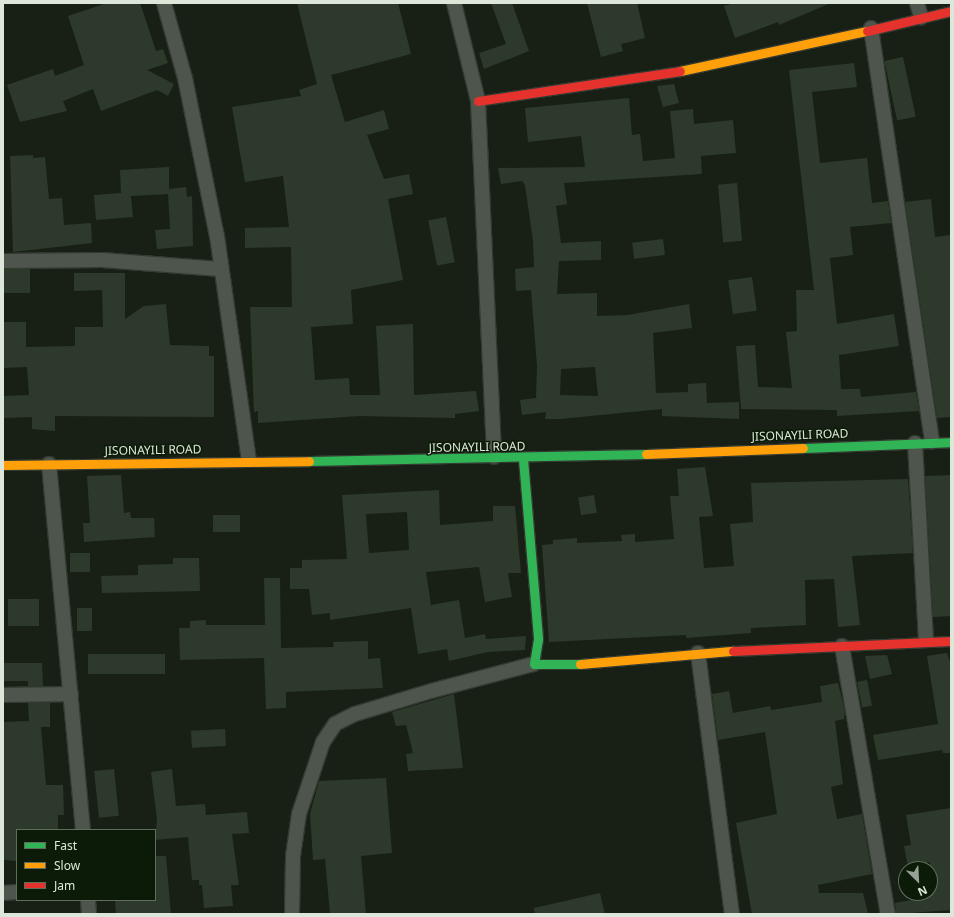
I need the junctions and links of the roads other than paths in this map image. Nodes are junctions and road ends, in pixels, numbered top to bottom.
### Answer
1 (164, 3) edge
2 (454, 3) edge
3 (917, 3) edge
4 (951, 11) edge
5 (921, 17) junction
6 (871, 28) junction
7 (478, 102) junction
8 (3, 261) edge
9 (220, 270) junction
10 (932, 442) junction
11 (951, 442) edge
12 (915, 443) junction
13 (494, 457) junction
14 (524, 459) junction
15 (248, 460) junction
16 (49, 464) junction
17 (3, 465) edge
18 (926, 640) junction
19 (951, 641) edge
20 (842, 646) junction
21 (698, 653) junction
22 (534, 664) junction
23 (71, 694) junction
24 (3, 695) edge
25 (83, 829) edge
26 (16, 892) edge
27 (3, 893) edge
28 (88, 901) edge
29 (89, 914) edge
30 (292, 914) edge
31 (732, 914) edge
32 (888, 914) edge

1 - 9 street
2 - 7 street
3 - 5 street
4 - 5 street
5 - 6 street
6 - 7 street
6 - 10 street
7 - 13 street
8 - 9 street
9 - 15 street
10 - 11 street, JISONAYILI ROAD
10 - 12 street, JISONAYILI ROAD
12 - 14 street, JISONAYILI ROAD
12 - 18 street
13 - 14 street, JISONAYILI ROAD
13 - 15 street, JISONAYILI ROAD
14 - 22 street
15 - 16 street, JISONAYILI ROAD
16 - 17 street, JISONAYILI ROAD
16 - 23 street
18 - 19 street
18 - 20 street
20 - 21 street
20 - 32 street
21 - 22 street
21 - 31 street
22 - 30 street
23 - 24 street
23 - 25 street
26 - 27 street
28 - 29 street

